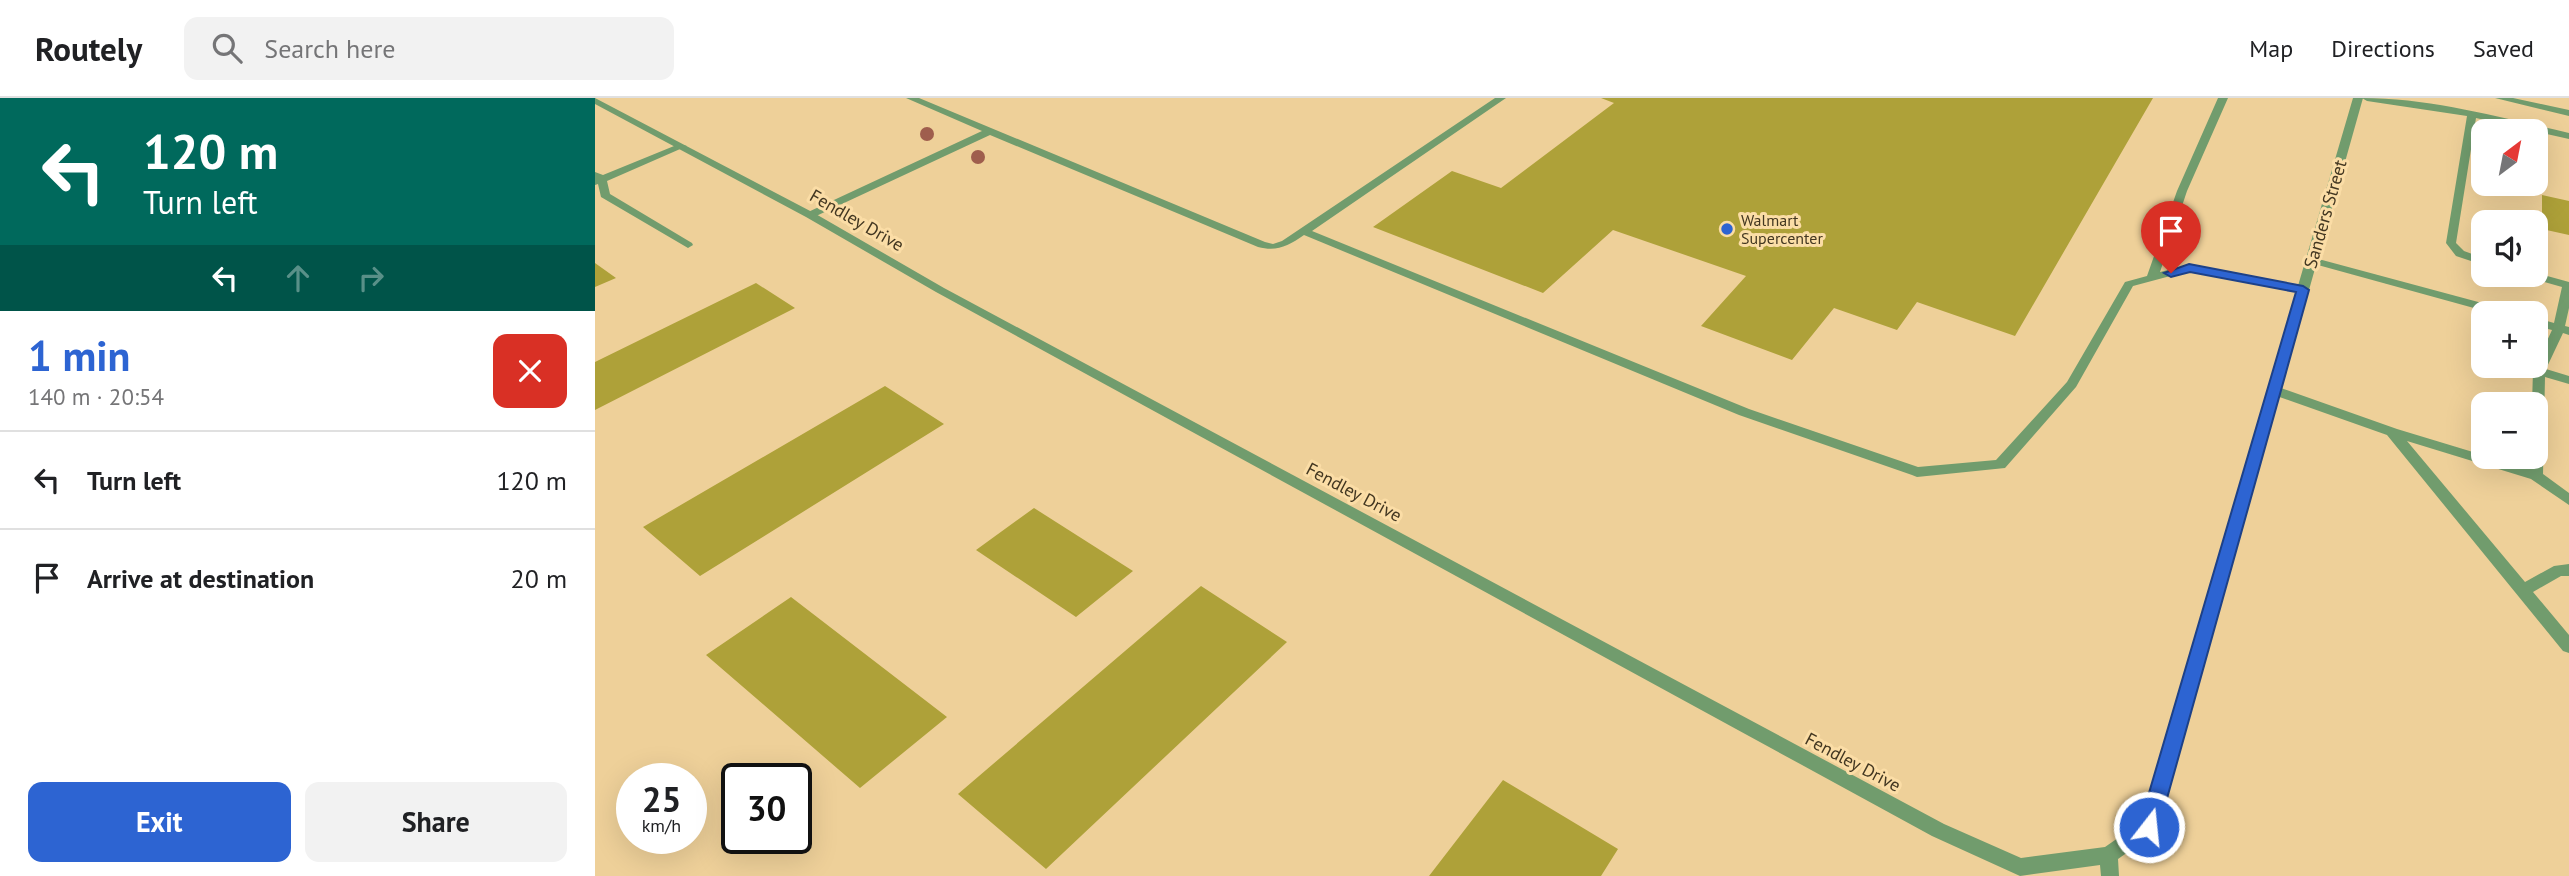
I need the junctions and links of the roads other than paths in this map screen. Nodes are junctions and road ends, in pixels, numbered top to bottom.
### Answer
1 (912, 98) edge
2 (1501, 98) edge
3 (2223, 98) edge
4 (2358, 98) edge
5 (2367, 98) edge
6 (2500, 98) edge
7 (595, 100) edge
8 (2569, 113) edge
9 (2472, 114) junction
10 (990, 131) junction
11 (2569, 136) edge
12 (2569, 144) edge
13 (682, 146) junction
14 (597, 179) edge
15 (810, 215) junction
16 (1303, 231) junction
17 (688, 245) dead end
18 (2471, 258) edge
19 (2311, 260) junction
20 (2569, 269) edge
21 (2152, 278) junction
22 (2548, 280) edge
23 (2568, 285) edge
24 (2303, 290) junction
25 (2471, 304) edge
26 (2564, 330) edge
27 (2548, 356) edge
28 (2548, 374) edge
29 (2539, 378) edge
30 (2569, 380) edge
31 (2273, 390) junction
32 (2392, 432) junction
33 (2536, 476) junction
34 (2569, 500) edge
35 (2569, 570) edge
36 (2523, 590) junction
37 (2569, 646) edge
38 (2108, 855) junction
39 (2110, 876) edge

1 - 10 street
2 - 16 street
3 - 21 street
4 - 19 street, Sanders Street
5 - 9 street
6 - 8 street
7 - 13 street, Fendley Drive
9 - 11 street
9 - 18 street
10 - 15 street
10 - 16 street
11 - 12 street
13 - 14 street
13 - 15 street, Fendley Drive
14 - 17 street
15 - 38 street, Fendley Drive
16 - 21 street
19 - 24 street, Sanders Street
19 - 25 street
20 - 23 street
21 - 24 street
22 - 23 street
23 - 26 street
24 - 31 street, Sanders Street
26 - 27 street
28 - 30 street
29 - 33 street
31 - 32 street
31 - 38 street, Sanders Street
32 - 33 street
32 - 36 street
33 - 34 street
35 - 36 street
36 - 37 street
38 - 39 street

